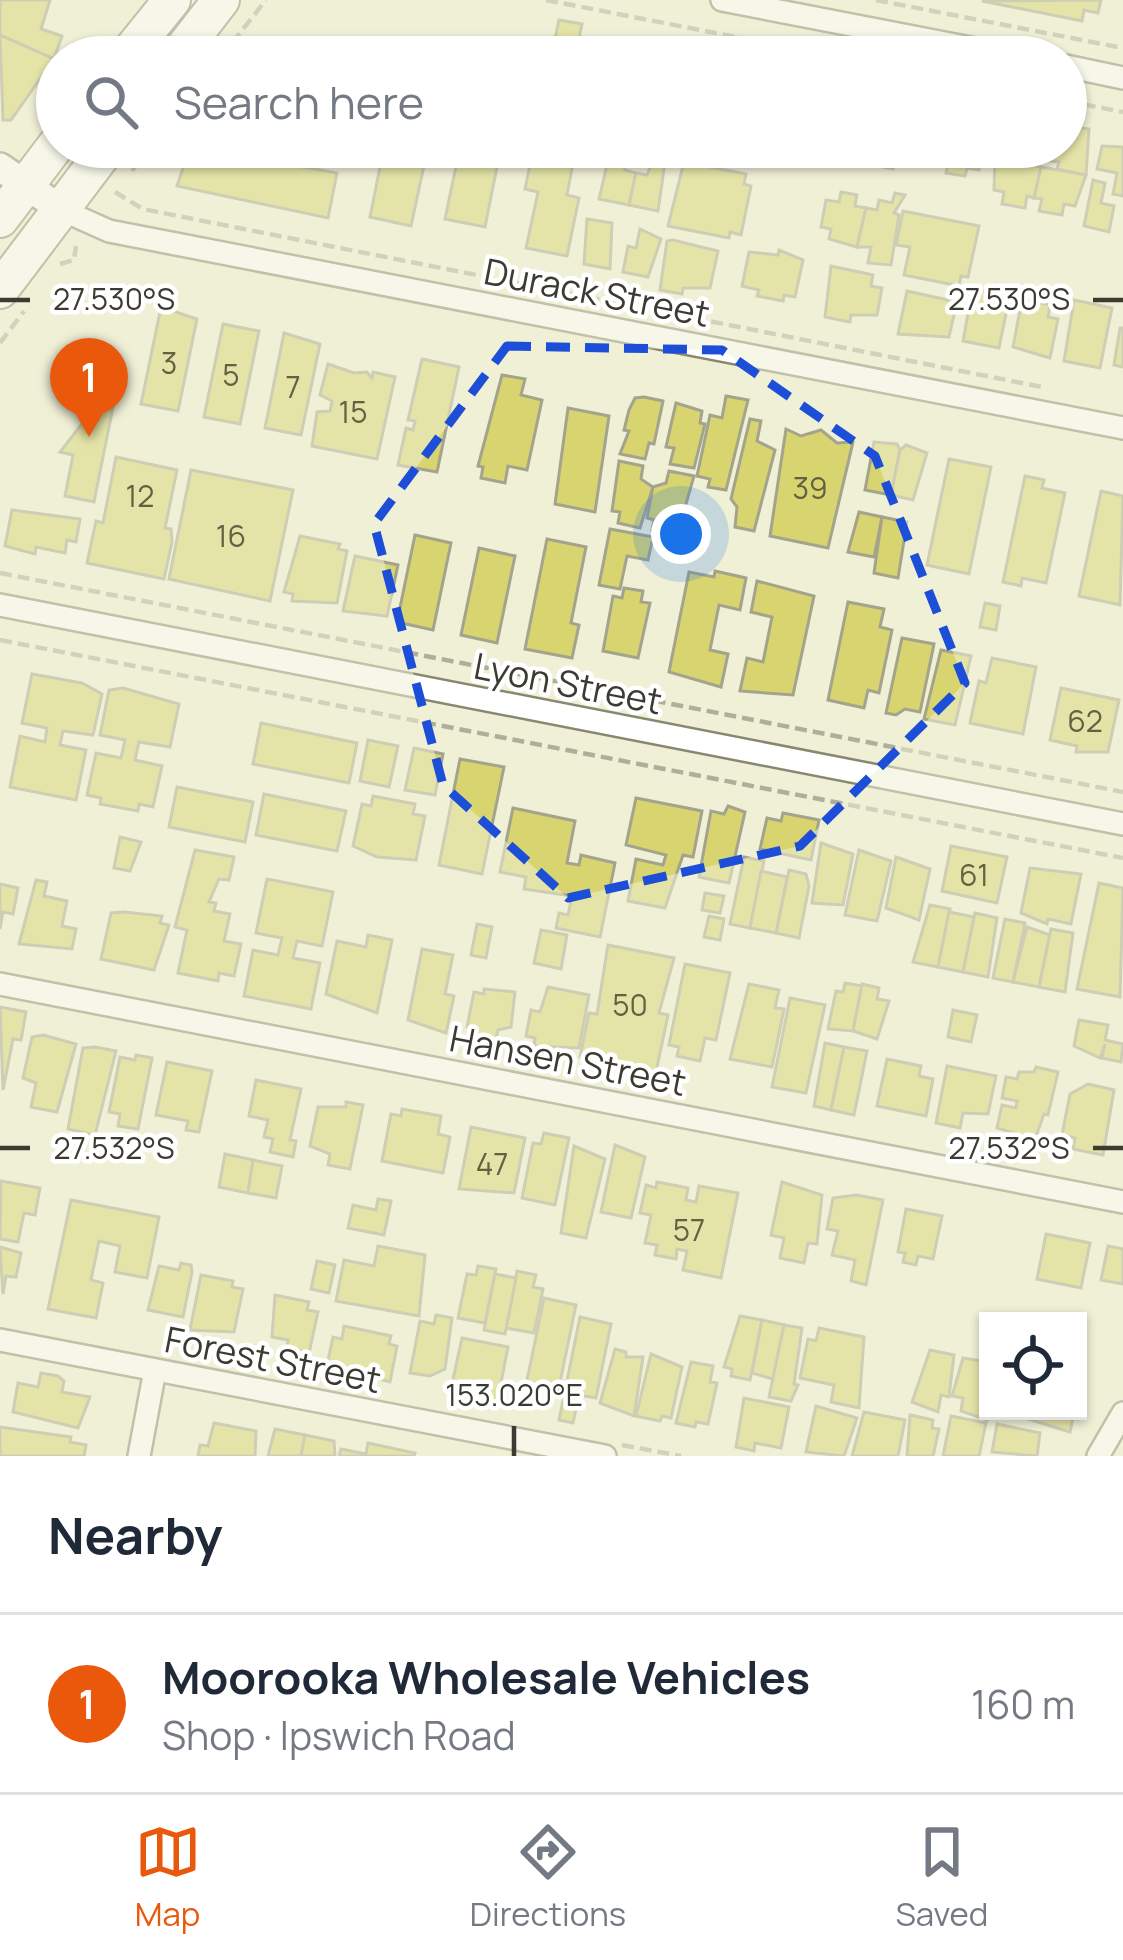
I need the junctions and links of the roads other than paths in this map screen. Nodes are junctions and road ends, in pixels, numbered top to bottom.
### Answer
1 (172, 0) edge
2 (221, 0) edge
3 (722, 0) edge
4 (143, 36) edge
5 (193, 36) edge
6 (908, 36) edge
7 (1087, 71) edge
8 (1123, 77) edge
9 (93, 168) edge
10 (13, 176) edge
11 (62, 210) junction
12 (0, 219) edge
13 (0, 290) edge
14 (1123, 428) edge
15 (0, 605) edge
16 (1123, 824) edge
17 (0, 984) edge
18 (1123, 1202) edge
19 (0, 1340) edge
20 (155, 1370) junction
21 (1123, 1413) edge
22 (538, 1449) edge
23 (139, 1456) edge
24 (605, 1456) edge
25 (1098, 1456) edge

1 - 4 highway
2 - 5 highway
3 - 6 street
7 - 8 street
9 - 11 highway
10 - 11 street
10 - 12 highway
11 - 13 highway
11 - 14 street, Durack Street
15 - 16 street, Lyon Street
17 - 18 street, Hansen Street
19 - 20 street, Forest Street
20 - 22 street, Forest Street
20 - 23 street
21 - 25 street
22 - 24 street, Forest Street

